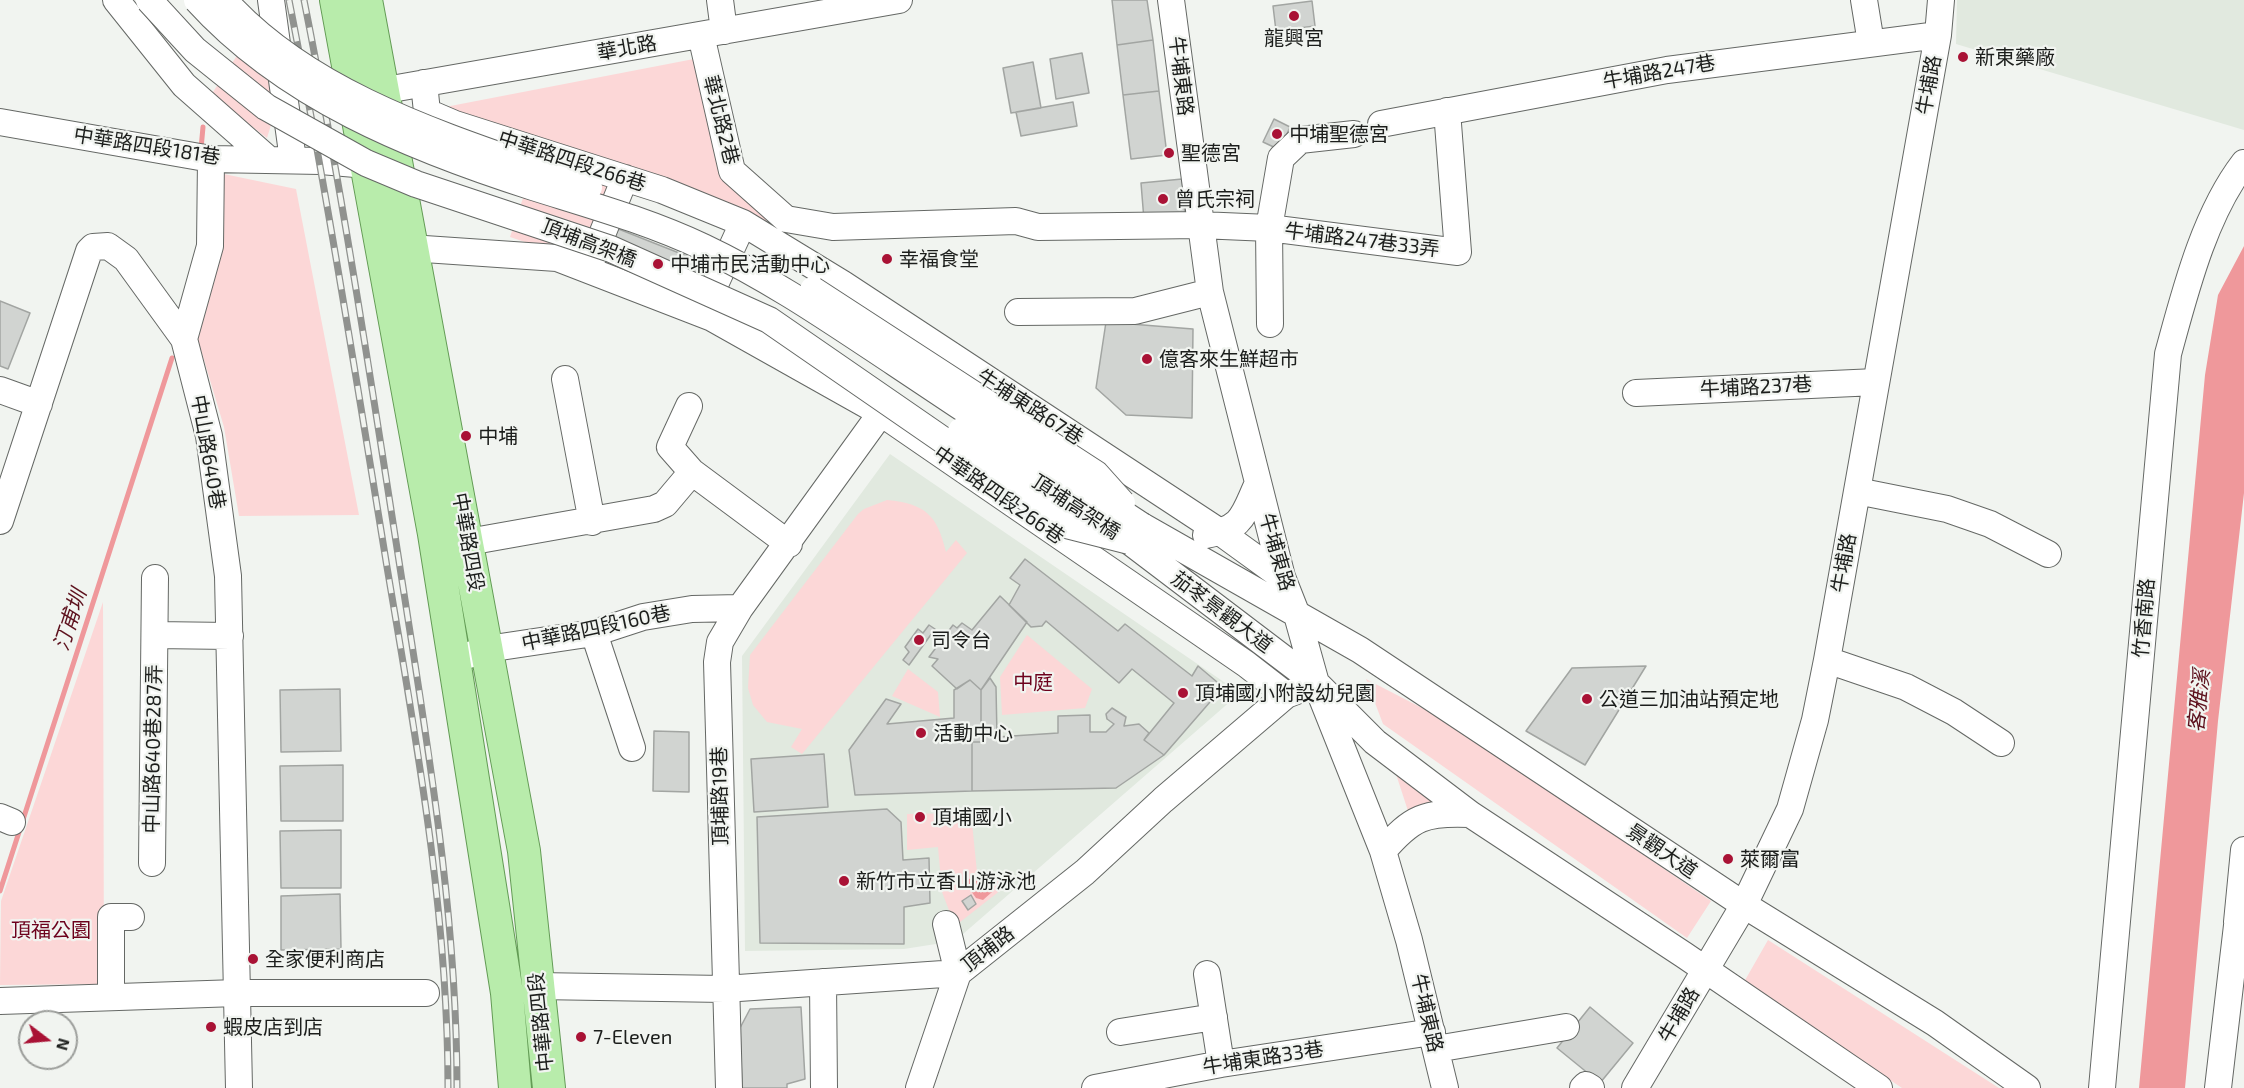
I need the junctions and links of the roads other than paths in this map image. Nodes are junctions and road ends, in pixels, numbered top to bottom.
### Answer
1 (116, 0) edge
2 (149, 0) edge
3 (166, 0) edge
4 (197, 0) edge
5 (225, 0) edge
6 (336, 0) edge
7 (366, 0) edge
8 (720, 0) edge
9 (899, 0) edge
10 (1171, 0) edge
11 (1864, 0) edge
12 (1941, 0) edge
13 (269, 2) edge
14 (713, 33) junction
15 (1938, 35) junction
16 (1871, 43) junction
17 (424, 83) junction
18 (384, 88) junction
19 (354, 96) junction
20 (1447, 111) junction
21 (0, 122) edge
22 (1381, 124) dead end
23 (1354, 134) dead end
24 (211, 159) junction
25 (267, 159) junction
26 (293, 160) junction
27 (2244, 163) edge
28 (367, 165) junction
29 (625, 178) junction
30 (786, 219) junction
31 (743, 223) junction
32 (1200, 225) junction
33 (1269, 228) junction
34 (775, 242) junction
35 (398, 247) junction
36 (587, 269) junction
37 (1210, 292) junction
38 (1018, 312) dead end
39 (701, 314) junction
40 (1270, 324) dead end
41 (184, 339) junction
42 (565, 379) dead end
43 (1876, 382) junction
44 (0, 390) edge
45 (1636, 393) dead end
46 (39, 404) junction
47 (689, 406) dead end
48 (880, 413) junction
49 (692, 472) junction
50 (1258, 483) junction
51 (1857, 491) junction
52 (0, 520) edge
53 (592, 522) junction
54 (1220, 532) junction
55 (1144, 535) junction
56 (468, 542) junction
57 (789, 544) junction
58 (2048, 554) dead end
59 (1282, 577) junction
60 (155, 578) dead end
61 (740, 608) junction
62 (1297, 615) junction
63 (594, 633) junction
64 (155, 636) junction
65 (230, 636) junction
66 (487, 650) junction
67 (454, 659) junction
68 (1827, 660) junction
69 (1316, 683) junction
70 (1286, 695) junction
71 (2001, 743) dead end
72 (632, 748) dead end
73 (1470, 814) junction
74 (2244, 850) edge
75 (1383, 851) junction
76 (152, 863) dead end
77 (1743, 905) junction
78 (131, 917) dead end
79 (2240, 921) edge
80 (946, 924) dead end
81 (1705, 969) junction
82 (958, 974) junction
83 (1207, 974) dead end
84 (823, 982) junction
85 (537, 986) junction
86 (724, 988) junction
87 (237, 993) junction
88 (426, 993) dead end
89 (111, 997) junction
90 (0, 1001) edge
91 (1214, 1017) junction
92 (1566, 1027) dead end
93 (1120, 1032) dead end
94 (1434, 1041) junction
95 (1221, 1064) junction
96 (1640, 1086) edge
97 (239, 1088) edge
98 (515, 1088) edge
99 (549, 1088) edge
100 (729, 1088) edge
101 (824, 1088) edge
102 (919, 1088) edge
103 (1095, 1088) edge
104 (1445, 1088) edge
105 (1583, 1088) edge
106 (1591, 1088) edge
107 (1879, 1088) edge
108 (2027, 1088) edge
109 (2102, 1088) edge
110 (2218, 1088) edge

1 - 25 street
2 - 55 street, 頂埔高架橋, bridge
3 - 55 street, 頂埔高架橋, bridge
4 - 55 street, 頂埔高架橋, bridge
5 - 55 street, 頂埔高架橋, bridge
6 - 19 main road, 中華路四段
7 - 18 main road, 中華路四段
8 - 14 street, 華北路2巷
9 - 14 street, 華北路
10 - 32 street, 牛埔東路
11 - 16 street
12 - 15 street, 牛埔路
13 - 26 street
14 - 17 street, 華北路
14 - 30 street, 華北路2巷
15 - 16 street, 牛埔路247巷
15 - 43 street, 牛埔路
16 - 20 street, 牛埔路247巷
17 - 18 street, 華北路
17 - 29 street, 中華路四段266巷
18 - 19 street, 華北路
18 - 35 main road, 中華路四段
19 - 28 main road, 中華路四段
20 - 22 street, 牛埔路247巷
20 - 33 street, 牛埔路247巷33弄
21 - 24 street, 中華路四段181巷
23 - 33 street
24 - 25 street, 中華路四段181巷
24 - 41 street
25 - 26 street, 中華路四段181巷
26 - 28 street, 中華路四段181巷
27 - 109 street, 竹香南路
28 - 35 main road, 中華路四段
29 - 31 street, 中華路四段266巷
29 - 36 street
30 - 32 street
30 - 34 street
31 - 34 street, 中華路四段266巷
31 - 39 street
32 - 33 street
32 - 37 street, 牛埔東路
33 - 40 street
34 - 54 street, 牛埔東路67巷
35 - 36 street, 中華路四段266巷
35 - 56 main road, 中華路四段
35 - 67 main road, 中華路四段
36 - 39 street, 中華路四段266巷
37 - 38 street
37 - 50 street, 牛埔東路
39 - 48 street, 中華路四段266巷
41 - 46 street, 中山路640巷
41 - 65 street, 中山路640巷
42 - 53 street
43 - 45 street, 牛埔路237巷
43 - 51 street, 牛埔路
44 - 46 street
46 - 52 street, 中山路640巷
47 - 49 street
48 - 57 street, 頂埔路19巷
48 - 70 street, 中華路四段266巷
49 - 53 street
49 - 57 street
50 - 54 street
50 - 59 street, 牛埔東路
51 - 58 street
51 - 68 street, 牛埔路
53 - 56 street
54 - 55 street
54 - 59 street, 牛埔東路67巷
55 - 62 street, 茄苳景觀大道
55 - 69 street, 茄苳景觀大道
56 - 66 main road, 中華路四段
57 - 61 street, 頂埔路19巷
59 - 62 street, 牛埔東路
60 - 64 street, 中山路640巷287弄
61 - 63 street, 中華路四段160巷
61 - 86 street, 頂埔路19巷
62 - 69 street, 牛埔東路
62 - 77 street, 景觀大道
63 - 66 street, 中華路四段160巷
63 - 72 street
64 - 65 street, 中山路640巷287弄
64 - 76 street, 中山路640巷287弄
65 - 87 street, 中山路640巷
66 - 67 street, 中華路四段160巷
66 - 85 main road, 中華路四段
67 - 98 main road, 中華路四段
68 - 71 street
68 - 77 street, 牛埔路
69 - 70 street, 頂埔路
69 - 73 street
69 - 75 street, 牛埔東路
70 - 82 street, 頂埔路
73 - 75 street
73 - 81 street
74 - 79 street
75 - 94 street, 牛埔東路
77 - 81 street, 牛埔路
77 - 108 street, 景觀大道
78 - 89 street
79 - 110 street
80 - 82 street
81 - 96 street, 牛埔路
81 - 107 street
82 - 84 street, 頂埔路
82 - 102 street
83 - 91 street
84 - 86 street, 頂埔路
84 - 101 street
85 - 86 street, 頂埔路
85 - 99 main road, 中華路四段
86 - 100 street, 頂埔路19巷
87 - 88 street
87 - 89 street
87 - 97 street, 中山路640巷
89 - 90 street
91 - 93 street
91 - 95 street
92 - 94 street, 牛埔東路33巷
94 - 95 street, 牛埔東路33巷
94 - 104 street, 牛埔東路
95 - 103 street, 牛埔東路33巷
105 - 106 street

